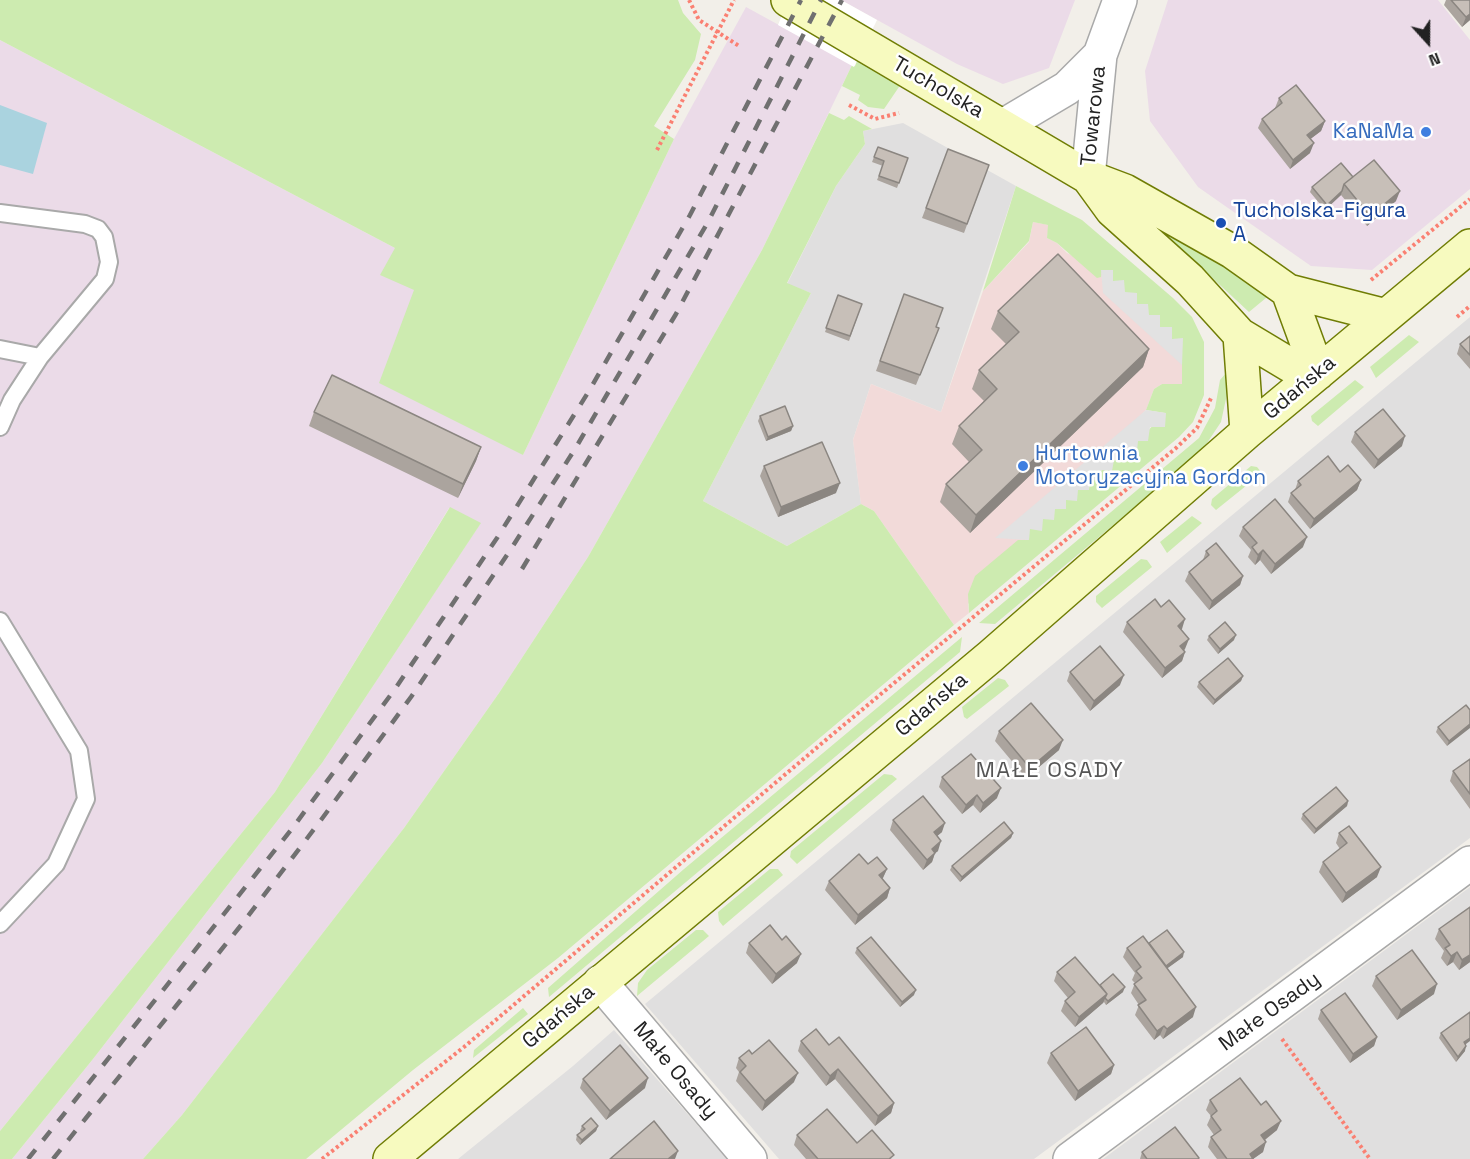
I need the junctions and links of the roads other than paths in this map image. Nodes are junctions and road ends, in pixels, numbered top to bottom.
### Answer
1 (788, 0) edge
2 (1120, 0) edge
3 (1100, 55) junction
4 (1003, 126) junction
5 (1088, 177) junction
6 (0, 213) edge
7 (1470, 246) edge
8 (1288, 291) junction
9 (1386, 316) junction
10 (1240, 335) junction
11 (0, 349) edge
12 (40, 357) junction
13 (1318, 373) junction
14 (0, 427) edge
15 (1247, 432) junction
16 (0, 621) edge
17 (1470, 863) edge
18 (0, 924) edge
19 (600, 982) junction
20 (390, 1159) edge
21 (750, 1159) edge
22 (1070, 1159) edge

1 - 4 main road, Tucholska
2 - 3 street, Towarowa
3 - 4 street, Towarowa
3 - 5 street, Towarowa
4 - 5 main road, Tucholska
5 - 8 main road, Tucholska
5 - 10 main road, Tucholska
6 - 12 lane
7 - 9 main road, Gdańska
8 - 9 main road, Tucholska
8 - 13 main road
9 - 13 main road, Gdańska
10 - 13 main road, Tucholska
10 - 15 main road
11 - 12 lane
12 - 14 lane
13 - 15 main road, Gdańska
15 - 19 main road, Gdańska
16 - 18 lane
17 - 22 street, Małe Osady
19 - 20 main road, Gdańska
19 - 21 street, Małe Osady

